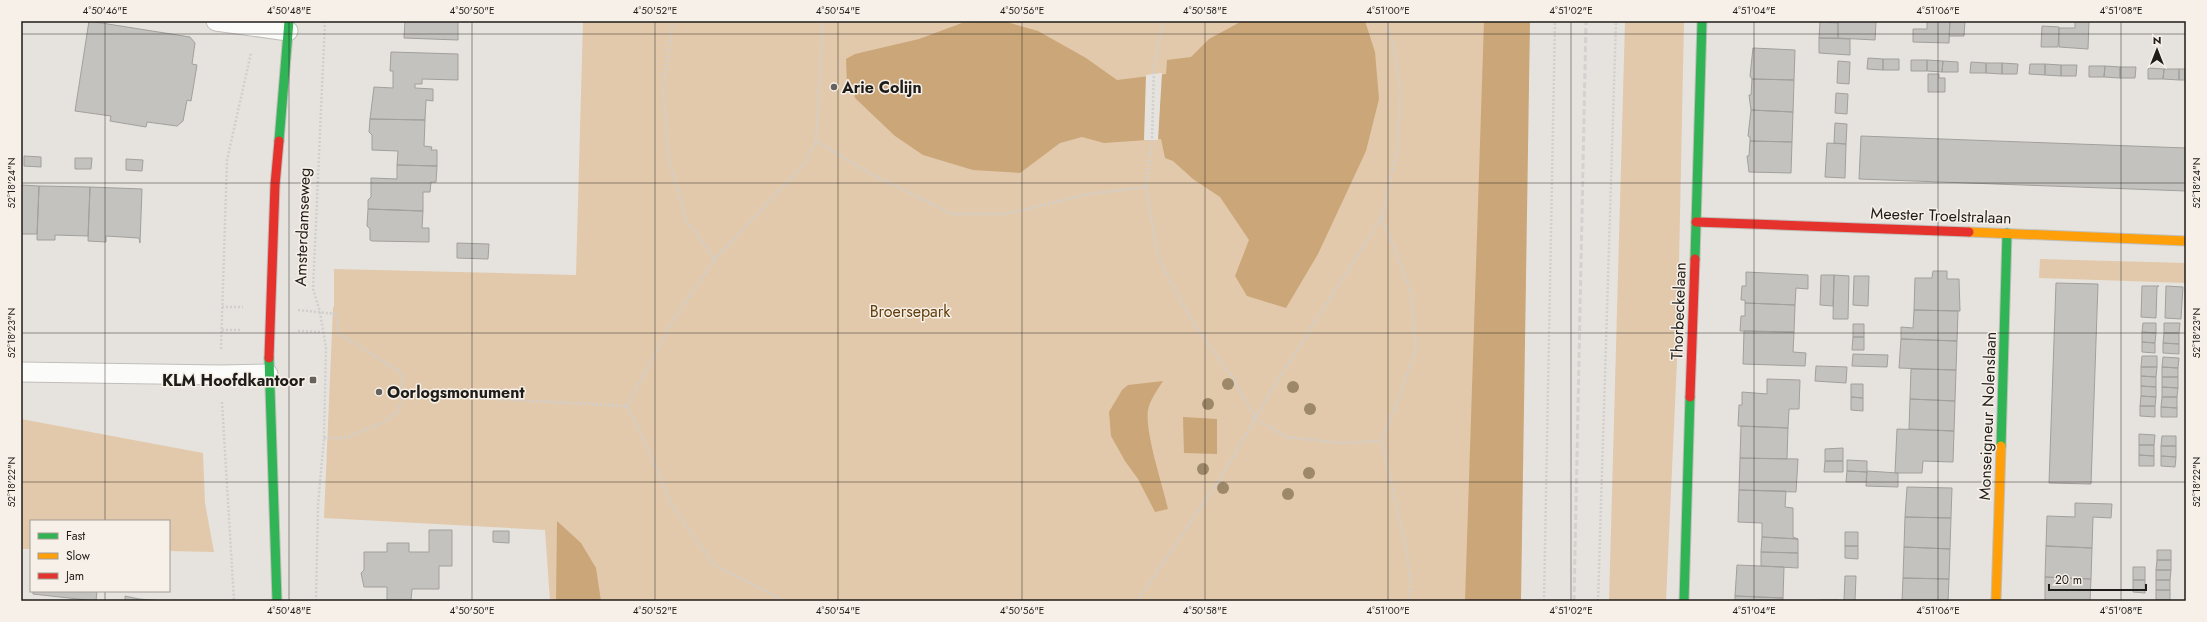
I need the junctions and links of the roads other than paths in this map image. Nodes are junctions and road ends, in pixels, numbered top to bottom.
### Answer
1 (216, 21) edge
2 (1702, 21) edge
3 (288, 26) edge
4 (1696, 222) junction
5 (2007, 233) junction
6 (2186, 241) edge
7 (21, 372) edge
8 (268, 374) junction
9 (277, 601) edge
10 (1684, 601) edge
11 (1996, 601) edge

1 - 3 lane
2 - 4 street, Thorbeckelaan
3 - 8 street, Amsterdamseweg
4 - 5 street, Meester Troelstralaan
4 - 10 street, Thorbeckelaan
5 - 6 street, Meester Troelstralaan
5 - 11 street, Monseigneur Nolenslaan
7 - 8 lane
8 - 9 street, Amsterdamseweg

